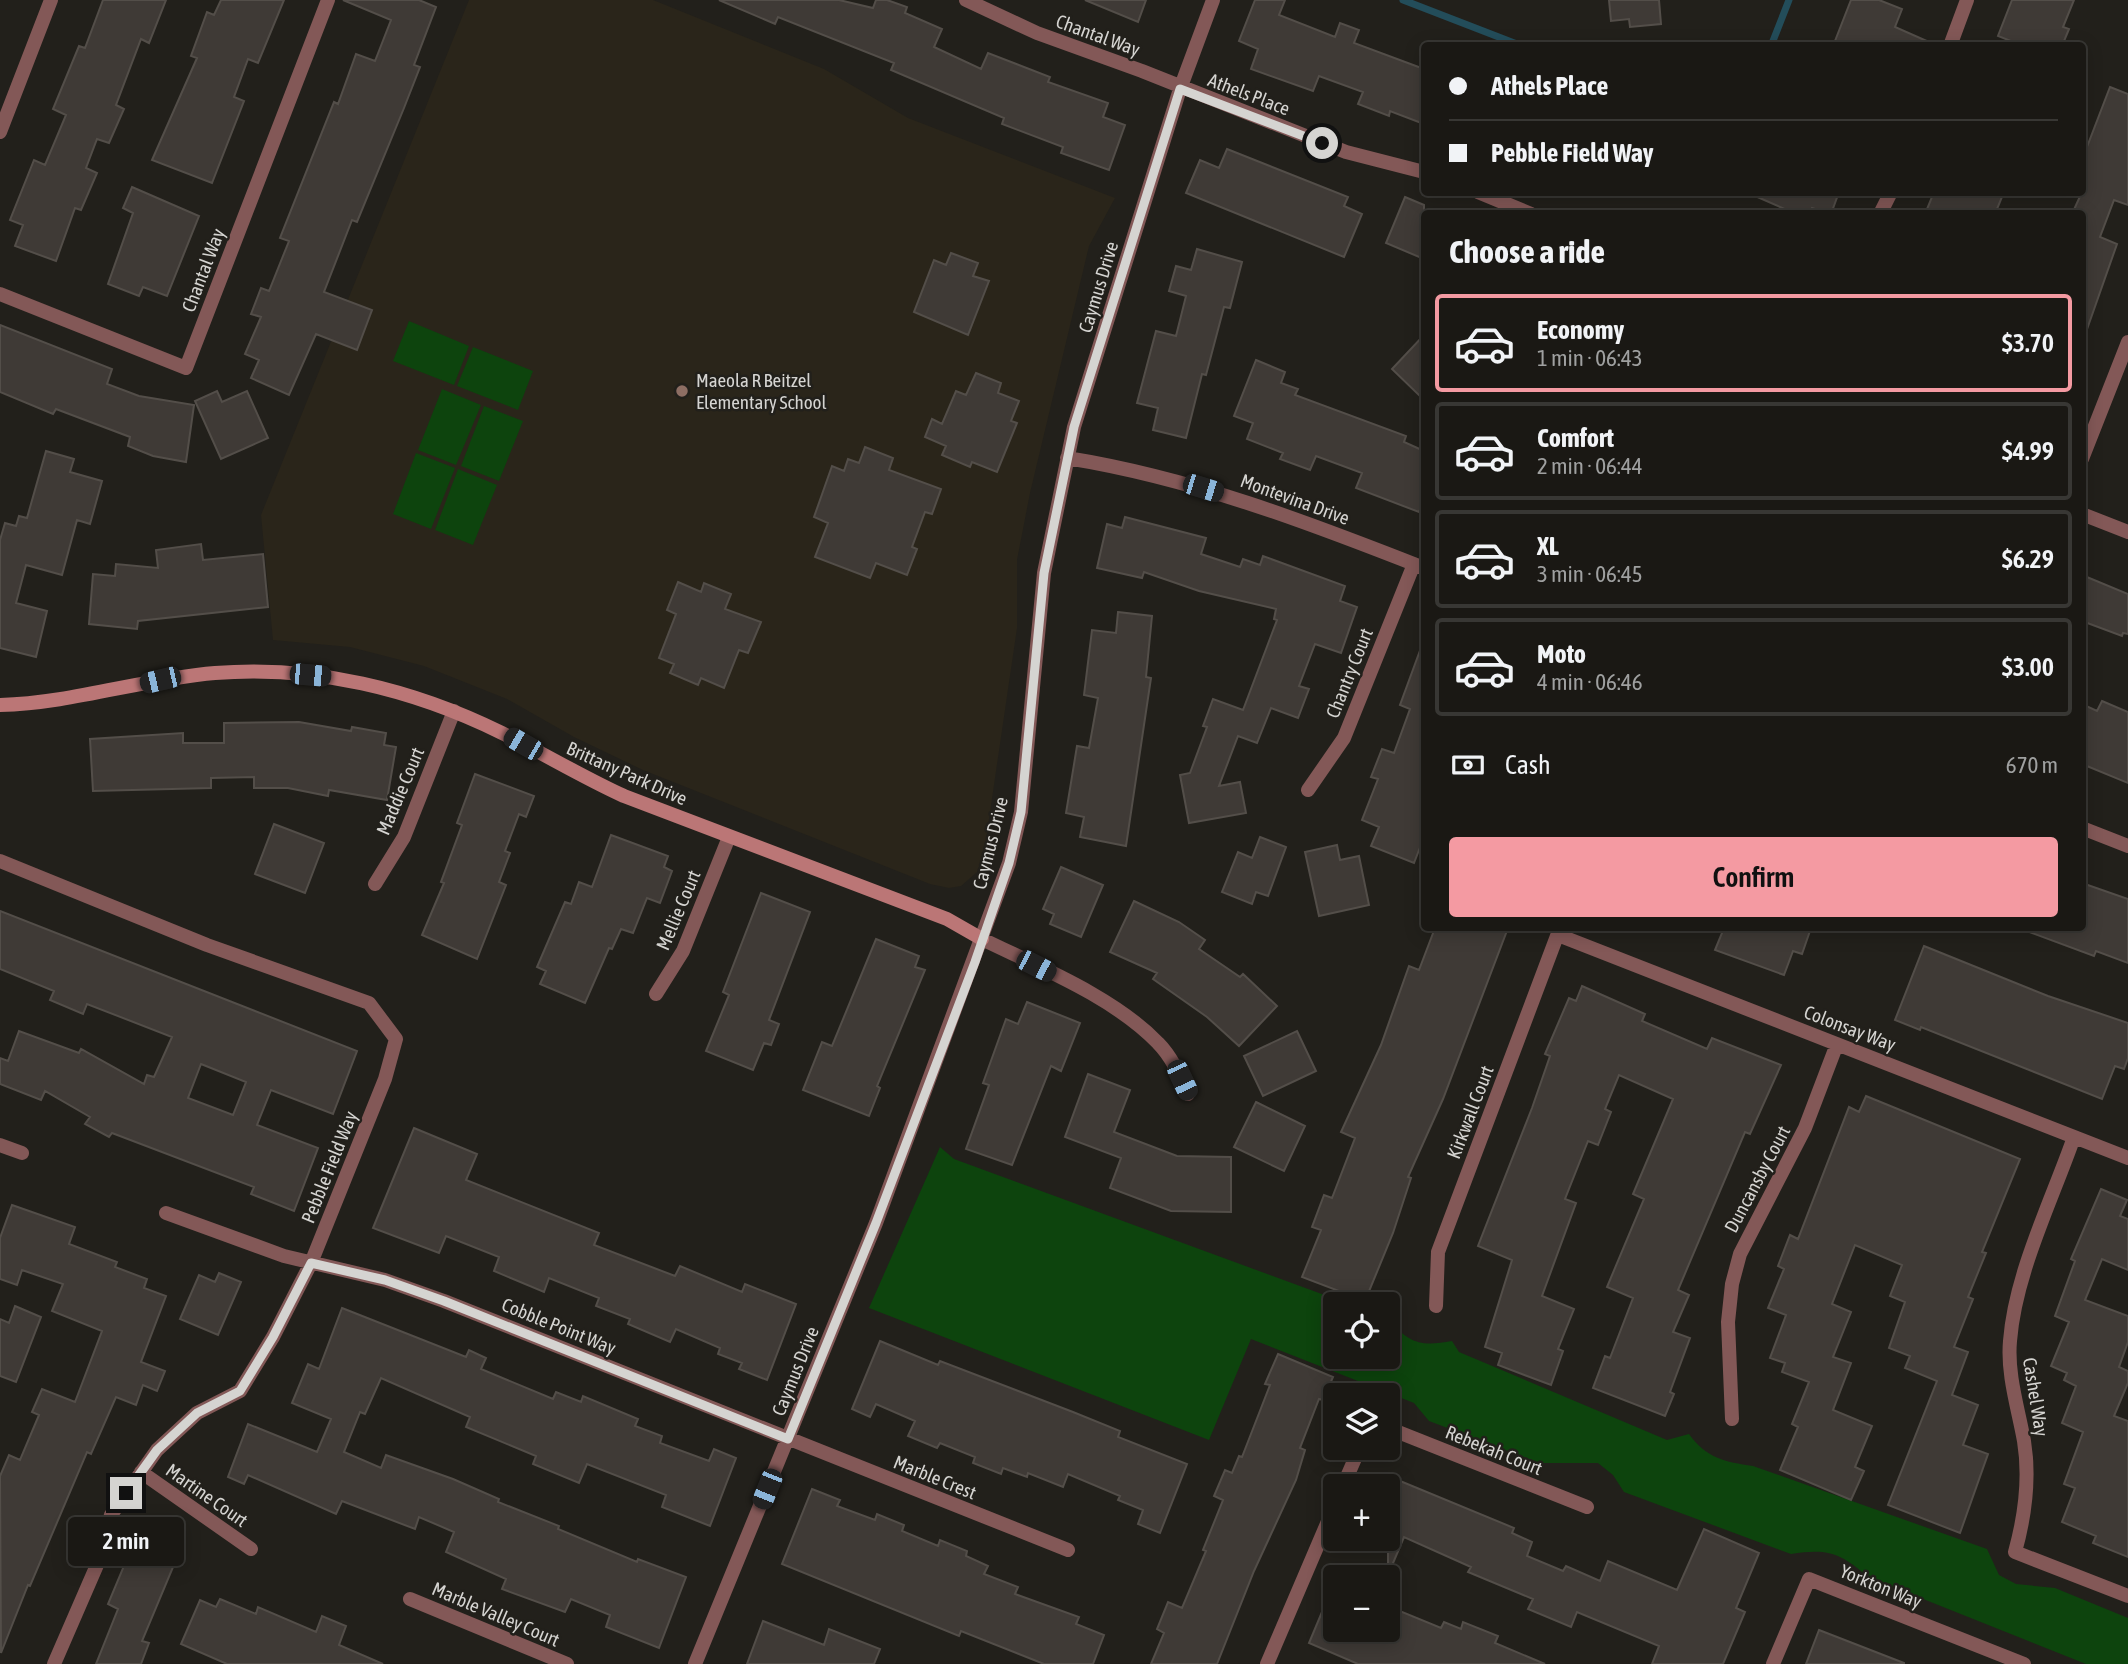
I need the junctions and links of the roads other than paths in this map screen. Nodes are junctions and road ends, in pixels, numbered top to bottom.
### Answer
1 (51, 0) edge
2 (328, 0) edge
3 (965, 0) edge
4 (1213, 0) edge
5 (1967, 0) edge
6 (1951, 42) edge
7 (1180, 89) junction
8 (0, 132) edge
9 (1421, 171) edge
10 (1488, 196) edge
11 (1521, 210) edge
12 (0, 294) edge
13 (2128, 342) edge
14 (2086, 449) edge
15 (1067, 458) junction
16 (2086, 516) edge
17 (2128, 532) edge
18 (1419, 566) edge
19 (0, 705) edge
20 (454, 710) junction
21 (1308, 790) dead end
22 (2086, 830) edge
23 (729, 837) junction
24 (2128, 846) edge
25 (0, 860) edge
26 (375, 884) dead end
27 (1559, 931) edge
28 (982, 939) junction
29 (656, 994) dead end
30 (1838, 1044) junction
31 (1188, 1094) dead end
32 (2074, 1137) junction
33 (0, 1145) edge
34 (22, 1153) dead end
35 (2128, 1158) edge
36 (166, 1213) dead end
37 (311, 1263) junction
38 (1436, 1306) dead end
39 (1731, 1419) dead end
40 (1400, 1433) edge
41 (788, 1439) junction
42 (141, 1472) junction
43 (1587, 1507) dead end
44 (1323, 1532) edge
45 (251, 1549) dead end
46 (1068, 1550) dead end
47 (2128, 1596) edge
48 (410, 1599) dead end
49 (54, 1664) edge
50 (567, 1664) edge
51 (695, 1664) edge
52 (1267, 1664) edge
53 (1773, 1664) edge
54 (2024, 1664) edge

1 - 8 street
2 - 12 street, Chantal Way
3 - 7 street, Chantal Way
4 - 7 street, Caymus Drive
5 - 6 street
7 - 9 street, Athels Place
7 - 15 street, Caymus Drive
10 - 11 street
13 - 14 street
15 - 18 street, Montevina Drive
15 - 28 street, Caymus Drive
16 - 17 street
18 - 21 street, Chantry Court
19 - 20 street, Brittany Park Drive
20 - 23 street, Brittany Park Drive
20 - 26 street, Maddie Court
22 - 24 street
23 - 28 street, Brittany Park Drive
23 - 29 street, Mellie Court
25 - 37 street, Pebble Field Way
27 - 30 street, Colonsay Way
27 - 38 street, Kirkwall Court
28 - 31 street
28 - 41 street, Caymus Drive
30 - 32 street, Colonsay Way
30 - 39 street, Duncansby Court
32 - 35 street, Colonsay Way
32 - 47 street, Cashel Way
33 - 34 street
36 - 37 street, Cobble Point Way
37 - 41 street, Cobble Point Way
37 - 42 street, Pebble Field Way
40 - 43 street, Rebekah Court
41 - 46 street, Marble Crest
41 - 51 street, Caymus Drive
42 - 45 street, Martine Court
42 - 49 street, Pebble Field Way
44 - 52 street
48 - 50 street, Marble Valley Court
53 - 54 street, Yorkton Way

